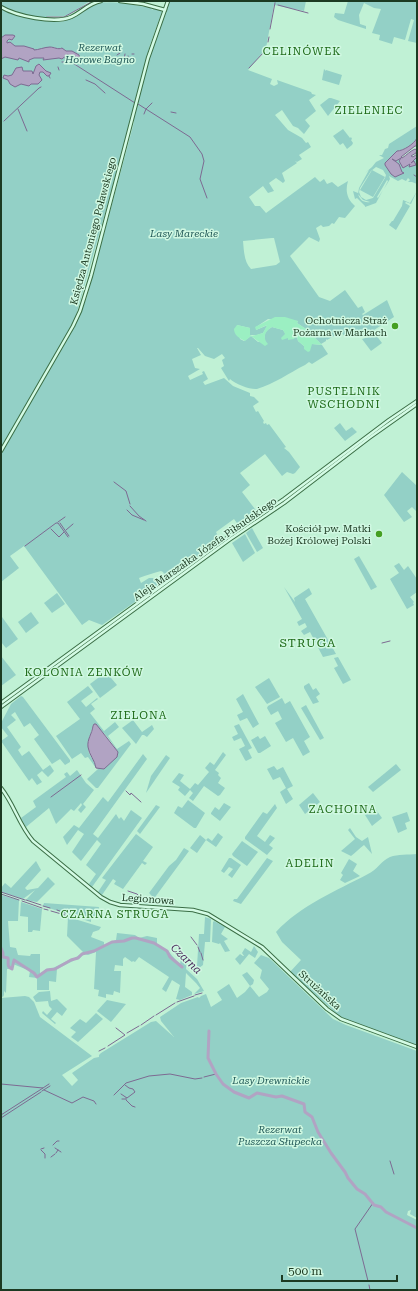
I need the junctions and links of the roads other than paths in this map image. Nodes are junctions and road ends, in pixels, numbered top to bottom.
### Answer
1 (101, 1) edge
2 (120, 1) edge
3 (168, 1) edge
4 (1, 7) edge
5 (165, 10) junction
6 (417, 401) edge
7 (417, 404) edge
8 (1, 451) edge
9 (1, 703) edge
10 (1, 707) edge
11 (1, 788) edge
12 (264, 949) joint
13 (417, 1047) edge

1 - 4 main road
2 - 5 main road
3 - 5 main road, Księdza Antoniego Poławskiego
5 - 8 main road, Księdza Antoniego Poławskiego
6 - 9 main road, Aleja Marszałka Józefa Piłsudskiego
7 - 10 main road, Aleja Marszałka Józefa Piłsudskiego
11 - 12 main road, Legionowa
12 - 13 main road, Strużańska

